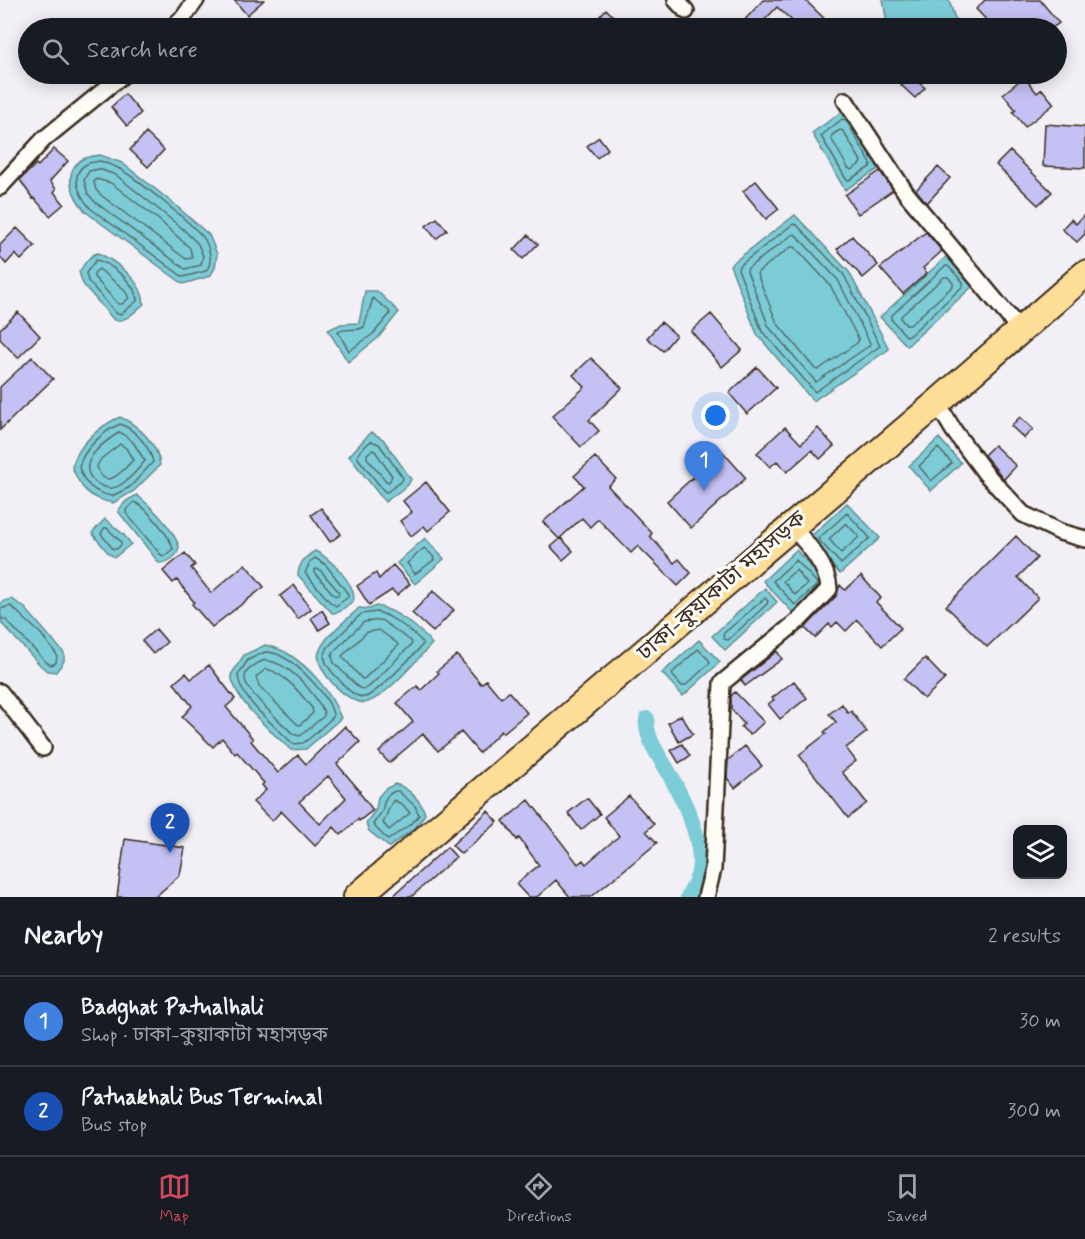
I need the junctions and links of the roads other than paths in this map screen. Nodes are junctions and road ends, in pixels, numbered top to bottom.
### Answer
1 (196, 0) edge
2 (183, 18) edge
3 (112, 84) edge
4 (845, 100) dead end
5 (0, 187) edge
6 (1085, 274) edge
7 (1020, 330) junction
8 (937, 403) junction
9 (791, 526) junction
10 (1085, 539) edge
11 (0, 692) edge
12 (43, 748) dead end
13 (357, 897) edge
14 (705, 897) edge

1 - 2 street
3 - 5 street
4 - 7 street
6 - 7 main road, ঢাকা-কুয়াকাটা মহাসড়ক
7 - 8 main road, ঢাকা-কুয়াকাটা মহাসড়ক
8 - 9 main road, ঢাকা-কুয়াকাটা মহাসড়ক
8 - 10 street
9 - 13 main road, ঢাকা-কুয়াকাটা মহাসড়ক
9 - 14 street
11 - 12 street

